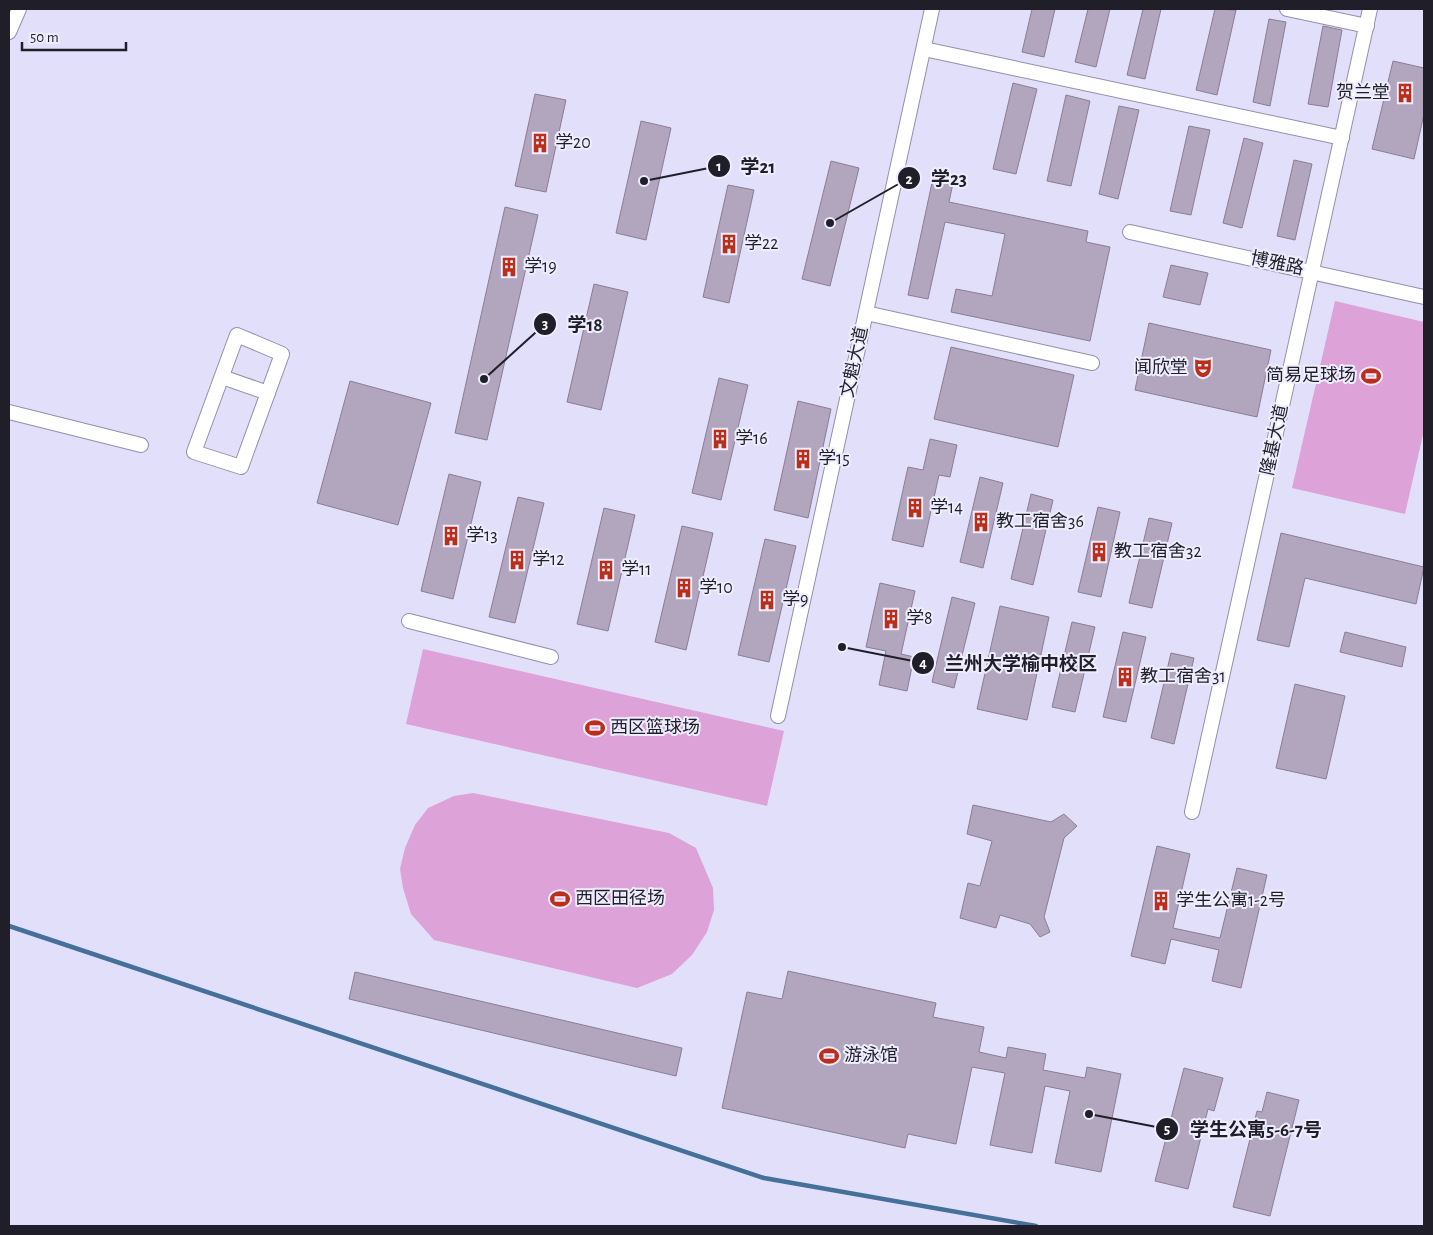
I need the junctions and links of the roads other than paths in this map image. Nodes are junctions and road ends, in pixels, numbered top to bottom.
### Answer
1 (19, 9) edge
2 (932, 9) edge
3 (1287, 9) edge
4 (1370, 9) edge
5 (1366, 26) junction
6 (9, 32) edge
7 (924, 49) junction
8 (1342, 138) junction
9 (1130, 232) dead end
10 (1312, 272) junction
11 (1424, 297) edge
12 (866, 313) junction
13 (1092, 363) dead end
14 (222, 377) junction
15 (268, 393) junction
16 (9, 412) edge
17 (141, 445) dead end
18 (409, 621) dead end
19 (551, 657) dead end
20 (778, 716) dead end
21 (1192, 812) dead end

1 - 6 street
2 - 7 street, 文魁大道
3 - 5 street
4 - 5 street, 隆基大道
5 - 8 street, 隆基大道
7 - 8 street
7 - 12 street, 文魁大道
8 - 10 street, 隆基大道
9 - 10 street, 博雅路
10 - 11 street, 博雅路
10 - 21 street, 隆基大道
12 - 13 street
12 - 20 street, 文魁大道
14 - 15 street
14 - 15 street
14 - 15 street
16 - 17 street
18 - 19 street

